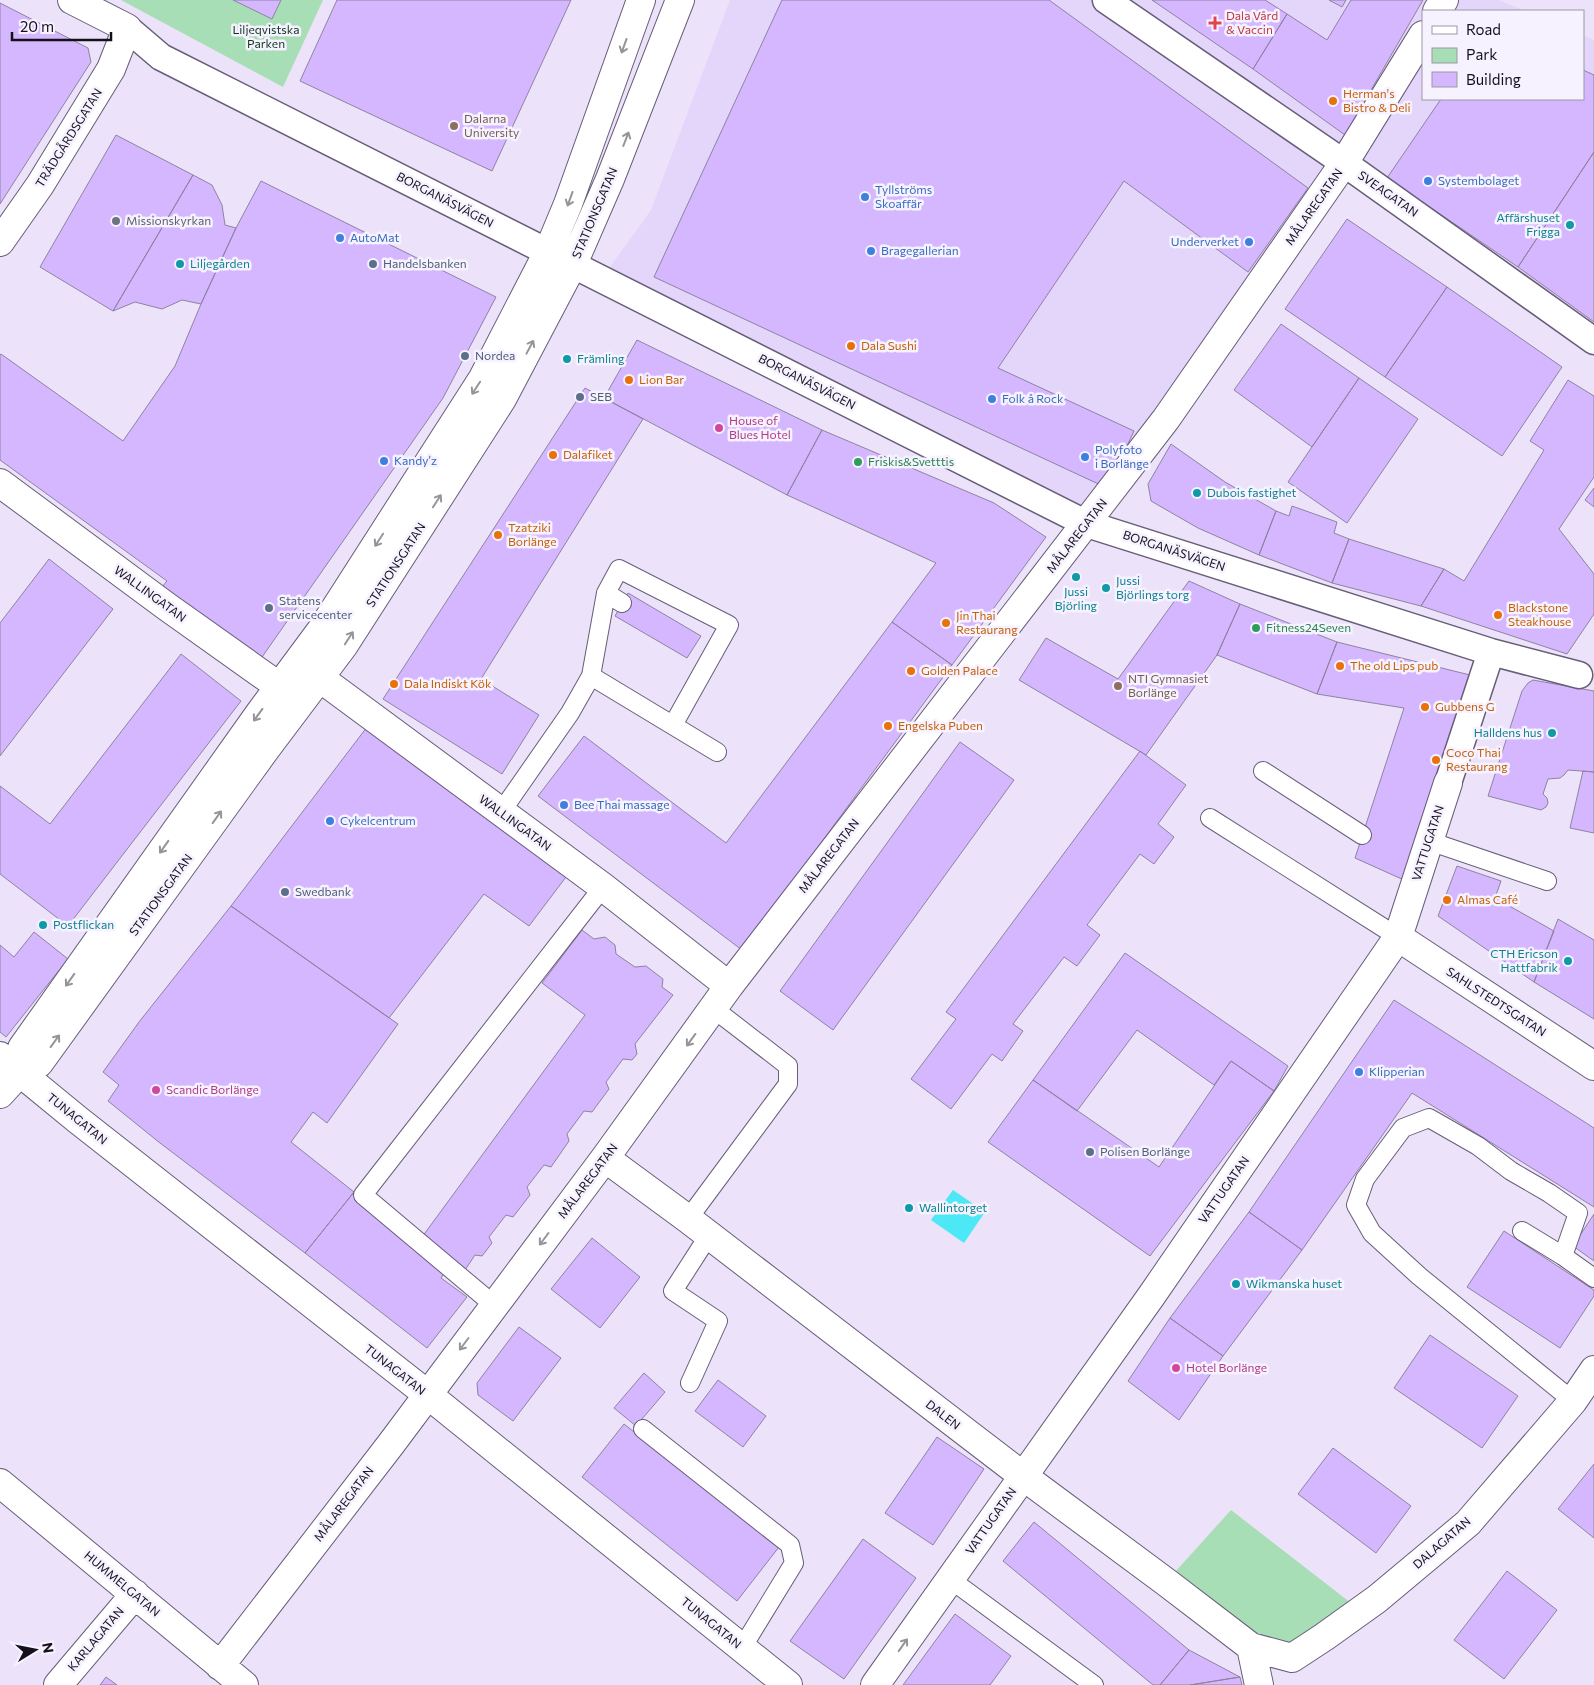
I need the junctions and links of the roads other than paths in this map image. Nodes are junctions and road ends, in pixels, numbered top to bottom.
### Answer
1 (72, 0) edge
2 (641, 0) edge
3 (680, 0) edge
4 (1106, 0) edge
5 (127, 28) junction
6 (1422, 37) edge
7 (1344, 163) junction
8 (0, 242) edge
9 (548, 252) junction
10 (573, 264) junction
11 (1594, 341) edge
12 (0, 483) edge
13 (1087, 524) junction
14 (606, 593) junction
15 (622, 603) dead end
16 (1491, 652) junction
17 (309, 670) junction
18 (1579, 675) dead end
19 (591, 676) junction
20 (290, 694) junction
21 (673, 725) junction
22 (717, 752) dead end
23 (1263, 771) dead end
24 (1448, 783) joint
25 (501, 812) junction
26 (1210, 818) dead end
27 (1362, 835) dead end
28 (1429, 841) junction
29 (1547, 881) dead end
30 (603, 887) junction
31 (1398, 938) junction
32 (729, 986) junction
33 (714, 1009) junction
34 (10, 1064) edge
35 (1594, 1066) edge
36 (0, 1094) edge
37 (605, 1158) junction
38 (698, 1227) junction
39 (1522, 1231) dead end
40 (1563, 1256) junction
41 (1594, 1278) edge
42 (494, 1305) junction
43 (1594, 1370) edge
44 (690, 1383) dead end
45 (427, 1394) junction
46 (1573, 1401) junction
47 (643, 1429) dead end
48 (1023, 1476) junction
49 (0, 1482) edge
50 (950, 1579) junction
51 (135, 1594) junction
52 (1251, 1647) junction
53 (742, 1648) junction
54 (220, 1666) junction
55 (58, 1685) edge
56 (244, 1685) edge
57 (788, 1685) edge
58 (875, 1685) edge
59 (1094, 1685) edge
60 (1259, 1685) edge

1 - 5 street, BORGANÄSVÄGEN
2 -> 9 street, STATIONSGATAN
10 -> 3 street, STATIONSGATAN
4 - 7 street, SVEAGATAN
5 - 8 street, TRÄDGÅRDSGATAN
5 - 9 street, BORGANÄSVÄGEN
6 - 7 street, MÅLAREGATAN
7 - 11 street, SVEAGATAN
7 - 13 street, MÅLAREGATAN
9 - 10 street, BORGANÄSVÄGEN
9 -> 17 street, STATIONSGATAN
10 - 13 street, BORGANÄSVÄGEN
17 -> 10 street, STATIONSGATAN
12 - 20 street, WALLINGATAN
13 - 16 street, BORGANÄSVÄGEN
13 - 32 street, MÅLAREGATAN
14 - 15 lane
14 - 19 lane
14 - 21 lane
16 - 18 street, BORGANÄSVÄGEN
16 - 24 street, VATTUGATAN
17 - 20 street, STATIONSGATAN
17 - 25 street, WALLINGATAN
19 - 21 lane
19 - 25 lane
20 - 34 street, STATIONSGATAN
21 - 22 lane
23 - 27 lane
24 - 28 street, VATTUGATAN
25 - 30 street, WALLINGATAN
26 - 31 lane
28 - 29 lane
28 - 31 street, VATTUGATAN
30 - 32 street, WALLINGATAN
30 - 42 lane
31 - 35 street, SAHLSTEDTSGATAN
31 - 48 street, VATTUGATAN
32 - 33 street, MÅLAREGATAN
33 -> 37 street, MÅLAREGATAN
33 - 38 lane
34 - 36 street
34 - 45 street, TUNAGATAN
37 - 38 street, DALEN
37 -> 42 street, MÅLAREGATAN
38 - 44 lane
38 - 48 street, DALEN
39 - 40 lane
40 - 41 lane
40 - 46 lane
42 -> 45 street, MÅLAREGATAN
43 - 46 street, DALAGATAN
45 - 53 street, TUNAGATAN
45 - 54 street, MÅLAREGATAN
46 - 52 street, DALAGATAN
47 - 53 lane
48 - 50 street, VATTUGATAN
48 - 52 street, DALEN
49 - 51 street, HUMMELGATAN
58 -> 50 street, VATTUGATAN
50 - 59 lane
51 - 54 street, HUMMELGATAN
51 - 55 street, KARLAGATAN
52 - 60 street
53 - 57 street, TUNAGATAN
54 - 56 street, HUMMELGATAN

